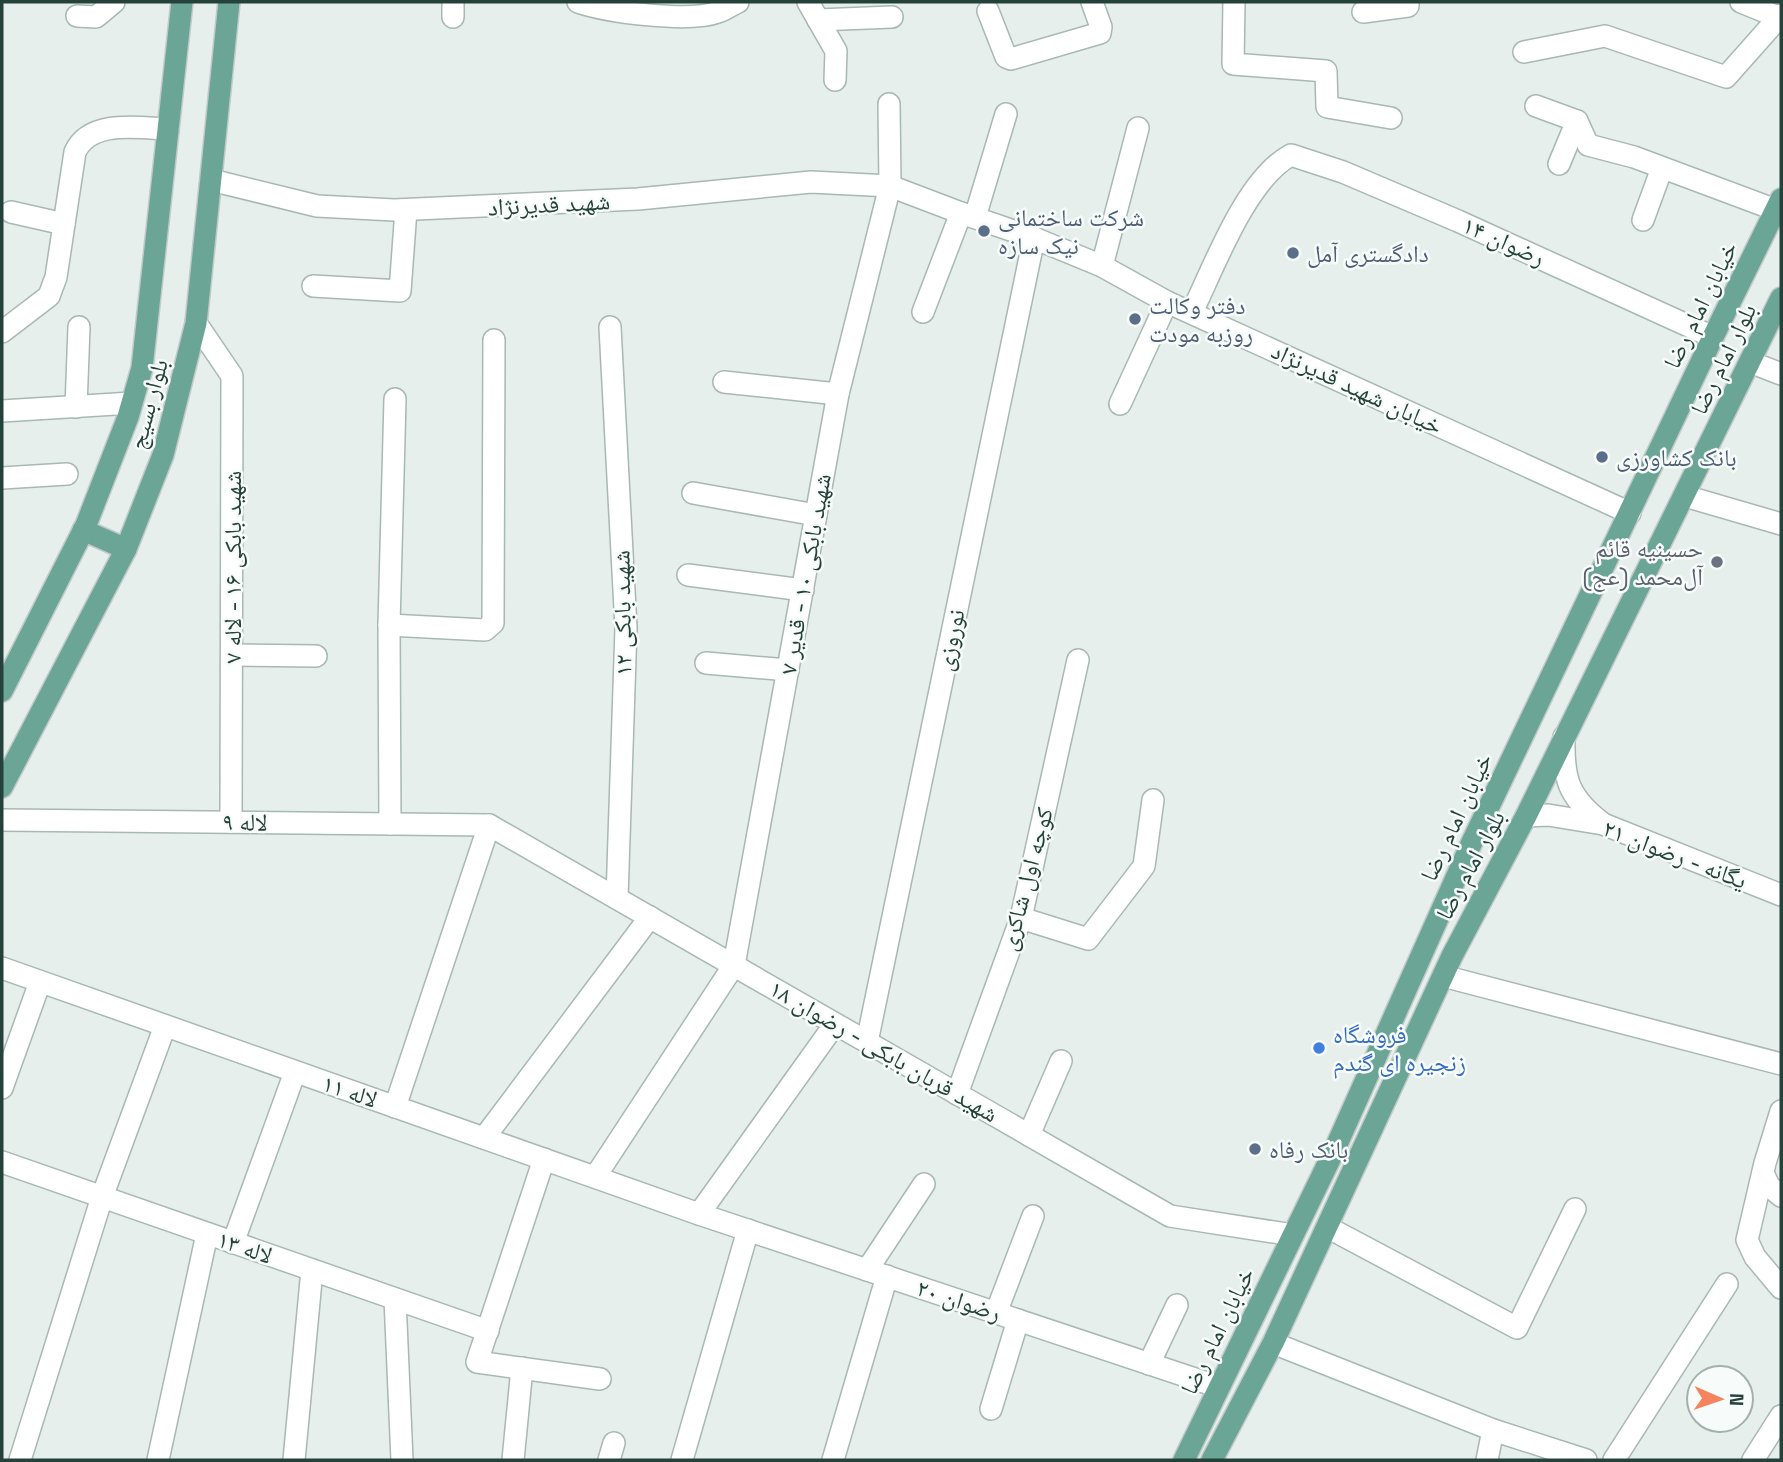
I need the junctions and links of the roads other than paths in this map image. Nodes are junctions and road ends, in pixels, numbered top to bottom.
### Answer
1 (114, 2) edge
2 (182, 2) edge
3 (229, 2) edge
4 (578, 2) edge
5 (737, 2) edge
6 (1092, 2) edge
7 (1234, 2) edge
8 (1408, 2) edge
9 (1741, 2) edge
10 (813, 11) edge
11 (988, 11) dead end
12 (1363, 12) dead end
13 (77, 16) dead end
14 (1780, 16) edge
15 (892, 17) dead end
16 (1524, 52) dead end
17 (835, 80) dead end
18 (889, 104) dead end
19 (1536, 106) dead end
20 (1006, 114) dead end
21 (1391, 118) dead end
22 (1577, 121) junction
23 (1138, 128) dead end
24 (168, 129) junction
25 (1559, 164) dead end
26 (1662, 168) junction
27 (211, 180) junction
28 (890, 186) junction
29 (1779, 204) edge
30 (405, 210) junction
31 (11, 212) dead end
32 (968, 215) junction
33 (1643, 220) dead end
34 (64, 224) junction
35 (1034, 238) junction
36 (1102, 266) junction
37 (313, 286) dead end
38 (1781, 298) edge
39 (1167, 302) junction
40 (923, 312) dead end
41 (1192, 312) junction
42 (196, 323) junction
43 (79, 327) dead end
44 (610, 327) dead end
45 (2, 332) edge
46 (1713, 337) junction
47 (494, 340) dead end
48 (1750, 362) junction
49 (1781, 374) edge
50 (724, 382) dead end
51 (838, 394) junction
52 (396, 399) dead end
53 (132, 403) junction
54 (1120, 404) dead end
55 (76, 407) junction
56 (2, 411) edge
57 (67, 474) dead end
58 (2, 478) edge
59 (694, 493) dead end
60 (1685, 496) junction
61 (1630, 513) junction
62 (816, 515) junction
63 (1781, 524) edge
64 (83, 530) junction
65 (125, 549) junction
66 (688, 575) dead end
67 (803, 590) junction
68 (389, 625) junction
69 (1564, 652) junction
70 (232, 655) junction
71 (316, 656) dead end
72 (1078, 660) dead end
73 (706, 663) dead end
74 (788, 670) junction
75 (1598, 670) junction
76 (2, 691) edge
77 (1564, 737) junction
78 (2, 787) edge
79 (1153, 800) dead end
80 (1526, 816) junction
81 (2, 820) edge
82 (231, 822) junction
83 (1482, 822) junction
84 (390, 824) junction
85 (1603, 824) junction
86 (489, 825) junction
87 (1514, 836) junction
88 (1781, 895) edge
89 (617, 898) junction
90 (650, 917) junction
91 (1021, 918) junction
92 (734, 965) junction
93 (2, 968) edge
94 (1443, 975) junction
95 (40, 982) junction
96 (835, 1024) junction
97 (166, 1026) junction
98 (867, 1042) junction
99 (1061, 1061) dead end
100 (1781, 1064) edge
101 (295, 1072) junction
102 (2, 1088) edge
103 (957, 1094) junction
104 (395, 1107) junction
105 (1781, 1111) edge
106 (1029, 1135) junction
107 (484, 1138) junction
108 (544, 1159) junction
109 (2, 1162) edge
110 (1763, 1173) junction
111 (595, 1177) junction
112 (924, 1184) dead end
113 (1781, 1196) edge
114 (102, 1197) junction
115 (1575, 1209) dead end
116 (699, 1214) junction
117 (1033, 1216) dead end
118 (1327, 1227) junction
119 (748, 1230) junction
120 (207, 1234) junction
121 (1293, 1235) junction
122 (233, 1243) junction
123 (312, 1270) junction
124 (877, 1273) junction
125 (1727, 1284) dead end
126 (1781, 1287) edge
127 (395, 1299) junction
128 (1177, 1305) dead end
129 (996, 1313) junction
130 (1018, 1320) junction
131 (488, 1331) junction
132 (1273, 1343) junction
133 (1149, 1364) junction
134 (522, 1368) junction
135 (600, 1378) dead end
136 (1219, 1387) junction
137 (991, 1409) dead end
138 (1781, 1416) edge
139 (1493, 1430) junction
140 (1552, 1455) edge
141 (20, 1460) edge
142 (158, 1460) edge
143 (294, 1460) edge
144 (402, 1460) edge
145 (513, 1460) edge
146 (682, 1460) edge
147 (833, 1460) edge
148 (1184, 1460) edge
149 (1212, 1460) edge
150 (1487, 1460) edge
151 (1586, 1460) edge
152 (1614, 1460) edge
153 (1753, 1460) edge

1 - 13 street
2 - 24 main road, بلوار بسیج
3 - 27 main road, بلوار بسیج
4 - 5 street
6 - 11 street
7 - 21 street
8 - 12 street
9 - 14 street
10 - 15 street
10 - 17 street
14 - 16 street
18 - 28 street, شهید بابکی ۱۰ - قدیر ۷
19 - 22 street
20 - 32 street
22 - 25 street
22 - 26 street
23 - 36 street
24 - 34 street
24 - 53 main road, بلوار بسیج
26 - 29 street
26 - 33 street
27 - 30 street, شهید قدیرنژاد
27 - 42 main road, بلوار بسیج
28 - 30 street, شهید قدیرنژاد
28 - 32 street, خيابان شهيد قديرنژاد
28 - 51 street, شهید بابکی ۱۰ - قدیر ۷
29 - 46 main road, خیابان امام رضا
30 - 37 street
31 - 34 street
32 - 35 street, خيابان شهيد قديرنژاد
32 - 40 street
34 - 45 street
35 - 36 street, خيابان شهيد قديرنژاد
35 - 98 street, نوروزی
36 - 39 street, خيابان شهيد قديرنژاد
38 - 48 main road, بلوار امام رضا
39 - 41 street, خيابان شهيد قديرنژاد
39 - 54 street
41 - 46 street, رضوان ۱۴
41 - 61 street, خيابان شهيد قديرنژاد
42 - 65 main road, بلوار بسیج
42 - 70 street, شهید بابکی ۱۶ - لاله ۷
43 - 55 street
44 - 89 street, شهید بابکی ۱۲
46 - 61 main road, خیابان امام رضا
47 - 68 street
48 - 49 street
48 - 60 main road, بلوار امام رضا
50 - 51 street
51 - 62 street, شهید بابکی ۱۰ - قدیر ۷
52 - 68 street
53 - 55 street
53 - 64 main road, بلوار بسیج
55 - 56 street
57 - 58 street
59 - 62 street
60 - 63 street
60 - 75 main road, بلوار امام رضا
61 - 69 main road, خیابان امام رضا
62 - 67 street, شهید بابکی ۱۰ - قدیر ۷
64 - 65 main road
64 - 76 main road, بلوار بسیج
65 - 78 main road, بلوار بسیج
66 - 67 street
67 - 74 street, شهید بابکی ۱۰ - قدیر ۷
68 - 84 street
69 - 75 main road
69 - 83 main road, خیابان امام رضا
70 - 71 street
70 - 82 street, شهید بابکی ۱۶ - لاله ۷
72 - 91 street, کوچه اول شاکری
73 - 74 street
74 - 92 street, شهید بابکی ۱۰ - قدیر ۷
75 - 77 main road, بلوار امام رضا
77 - 80 main road, بلوار امام رضا
77 - 85 street
79 - 91 street
80 - 85 street, یگانه - رضوان ۲۱
80 - 87 main road, بلوار امام رضا
81 - 82 street, لاله ۹
82 - 84 street, لاله ۹
83 - 87 main road
83 - 121 main road, خیابان امام رضا
84 - 86 street, لاله ۹
85 - 88 street, یگانه - رضوان ۲۱
86 - 89 street, شهید قربان بابکی - رضوان ۱۸
86 - 104 street
87 - 94 main road, بلوار امام رضا
89 - 90 street, شهید قربان بابکی - رضوان ۱۸
90 - 92 street, شهید قربان بابکی - رضوان ۱۸
90 - 107 street
91 - 103 street, کوچه اول شاکری
92 - 96 street, شهید قربان بابکی - رضوان ۱۸
92 - 111 street
93 - 95 street, لاله ۱۱
94 - 100 street
94 - 118 main road, بلوار امام رضا
95 - 97 street, لاله ۱۱
95 - 102 street
96 - 98 street, شهید قربان بابکی - رضوان ۱۸
96 - 116 street
97 - 101 street, لاله ۱۱
97 - 114 street
98 - 103 street, شهید قربان بابکی - رضوان ۱۸
99 - 106 street
101 - 104 street, لاله ۱۱
101 - 122 street
103 - 106 street, شهید قربان بابکی - رضوان ۱۸
104 - 107 street, لاله ۱۱
105 - 110 street
106 - 121 street, شهید قربان بابکی - رضوان ۱۸
107 - 108 street, لاله ۱۱
108 - 111 street, لاله ۱۱
108 - 131 street
109 - 114 street, لاله ۱۳
110 - 113 street
110 - 126 street
111 - 116 street, لاله ۱۱
112 - 124 street
114 - 120 street, لاله ۱۳
114 - 141 street
115 - 118 street
116 - 119 street, رضوان ۲۰
117 - 129 street
118 - 132 main road, بلوار امام رضا
119 - 124 street, رضوان ۲۰
119 - 146 street
120 - 122 street, لاله ۱۳
120 - 142 street
121 - 136 main road, خیابان امام رضا
122 - 123 street, لاله ۱۳
123 - 127 street, لاله ۱۳
123 - 143 street
124 - 129 street, رضوان ۲۰
124 - 147 street
125 - 152 street
127 - 131 street, لاله ۱۳
127 - 144 street
128 - 133 street
129 - 130 street, رضوان ۲۰
130 - 133 street, رضوان ۲۰
130 - 137 street
131 - 134 street
132 - 139 street
132 - 149 main road, بلوار امام رضا
133 - 136 street, رضوان ۲۰
134 - 135 street
134 - 145 street
136 - 148 main road, خیابان امام رضا
138 - 153 street
139 - 140 street
139 - 150 street
140 - 151 street

